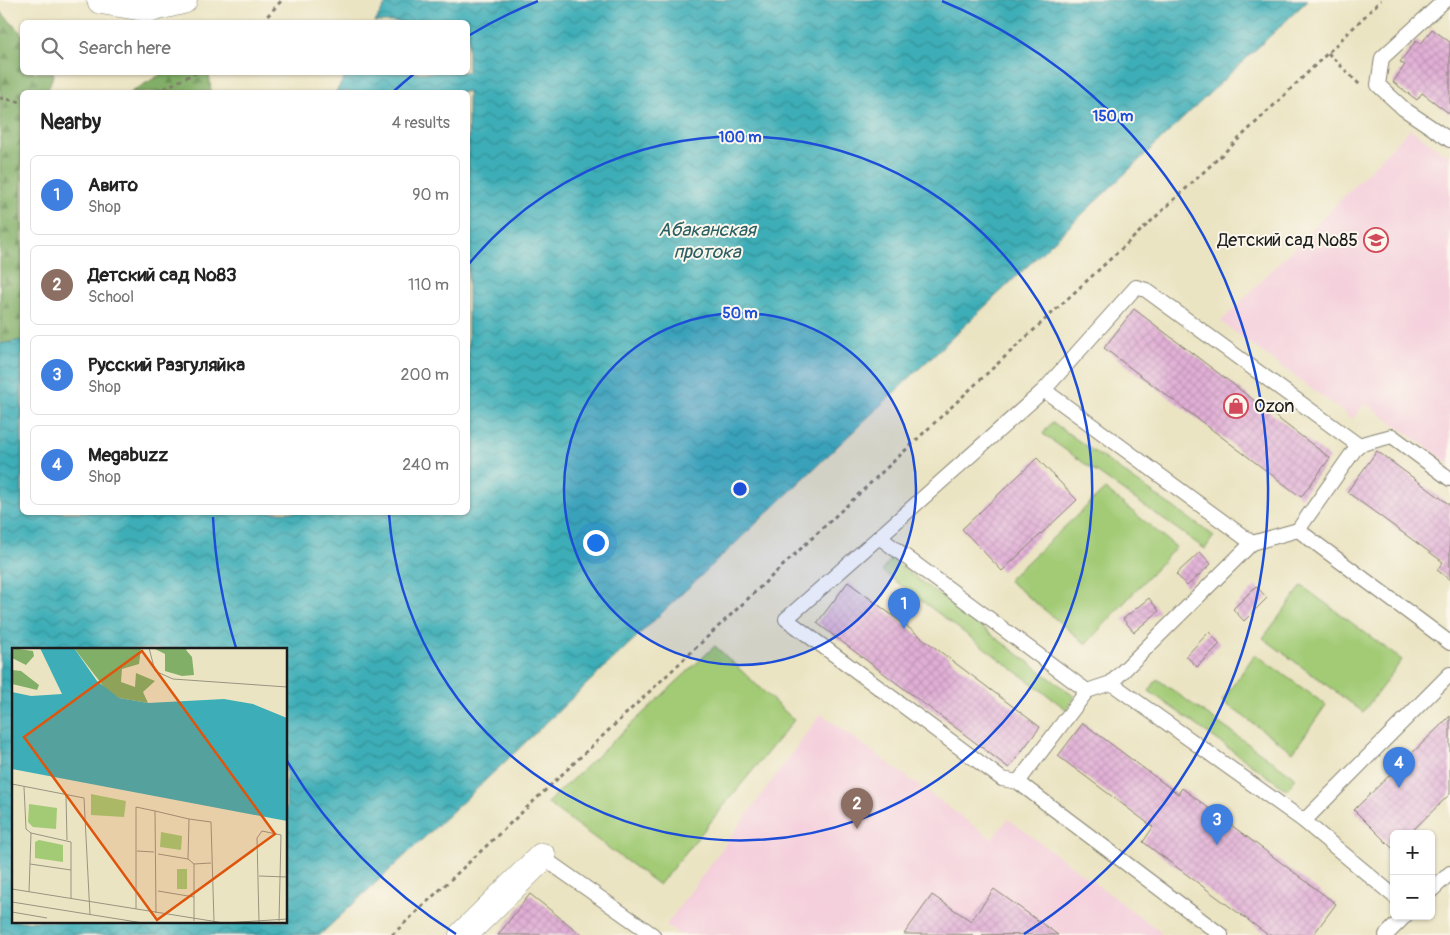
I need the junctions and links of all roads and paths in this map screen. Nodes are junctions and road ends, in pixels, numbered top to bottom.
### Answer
1 (101, 0) edge
2 (183, 0) edge
3 (282, 0) edge
4 (1381, 0) edge
5 (1445, 0) edge
6 (264, 20) edge
7 (1328, 54) junction
8 (191, 75) edge
9 (1378, 85) junction
10 (161, 90) edge
11 (0, 98) edge
12 (20, 102) edge
13 (1450, 140) edge
14 (1044, 390) junction
15 (1358, 445) junction
16 (1450, 479) edge
17 (1298, 530) junction
18 (878, 538) junction
19 (1252, 543) junction
20 (1450, 643) edge
21 (1450, 674) edge
22 (1112, 683) junction
23 (1088, 691) junction
24 (1018, 782) junction
25 (1304, 821) junction
26 (542, 857) joint
27 (1450, 873) edge
28 (1435, 887) edge
29 (1390, 893) edge
30 (1401, 920) edge
31 (392, 935) edge
32 (463, 935) edge
33 (653, 935) edge
34 (1221, 935) edge
35 (1386, 935) edge

1 - 2 street
3 - 6 path
4 - 7 path
5 - 9 lane
7 - 9 path
7 - 31 path
8 - 10 path
9 - 13 lane
11 - 12 path
14 - 15 lane
14 - 18 lane
14 - 19 lane
15 - 16 lane
15 - 17 lane
17 - 19 lane
17 - 20 lane
18 - 23 lane
18 - 24 lane
19 - 22 lane
21 - 25 lane
22 - 23 lane
22 - 25 lane
23 - 24 lane
24 - 34 lane
25 - 29 lane
26 - 32 street
26 - 33 lane
27 - 28 lane
30 - 35 lane

